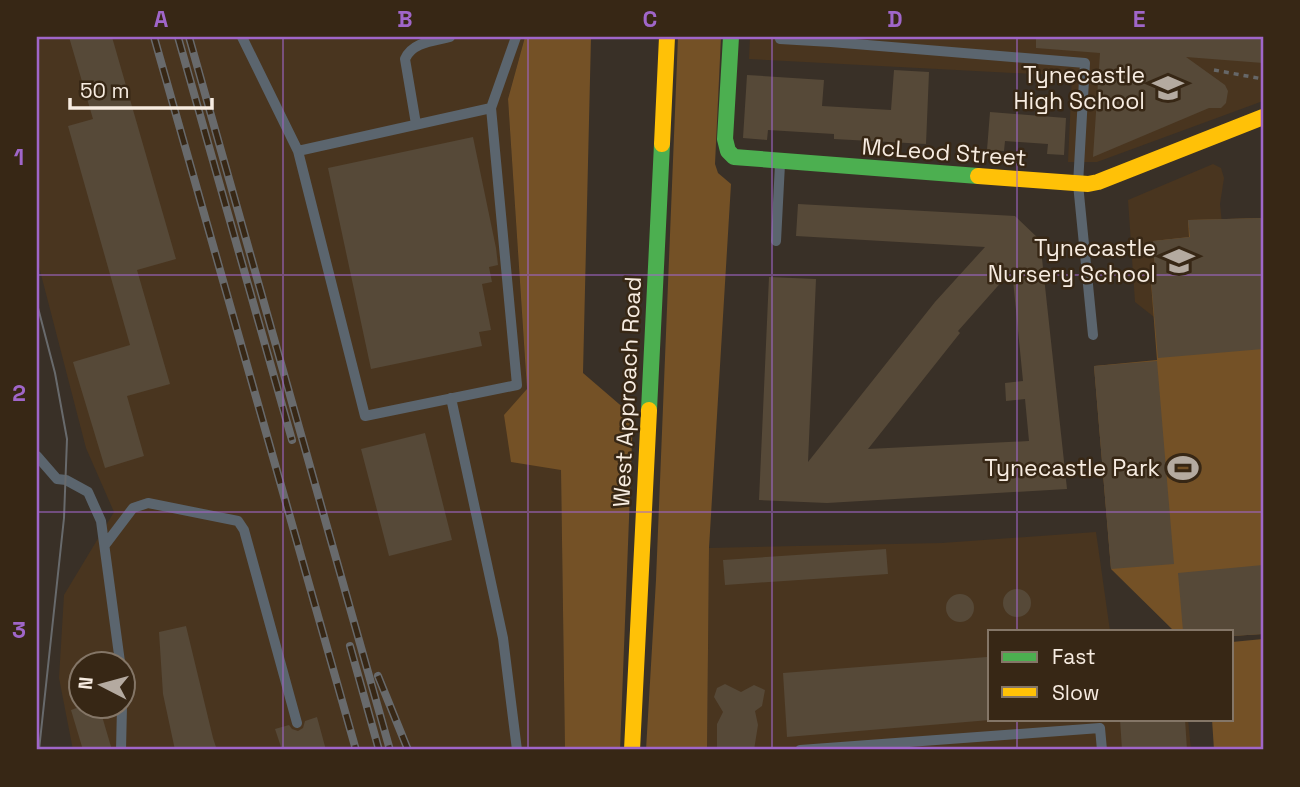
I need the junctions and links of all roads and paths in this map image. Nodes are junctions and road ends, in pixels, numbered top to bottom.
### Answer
1 (242, 37) edge
2 (450, 37) edge
3 (516, 37) edge
4 (667, 37) edge
5 (731, 37) edge
6 (780, 37) edge
7 (831, 40) edge
8 (1214, 70) dead end
9 (1262, 78) edge
10 (491, 108) junction
11 (1263, 117) edge
12 (416, 124) junction
13 (298, 151) junction
14 (780, 164) junction
15 (1078, 184) junction
16 (776, 241) dead end
17 (1093, 335) dead end
18 (451, 398) junction
19 (37, 456) edge
20 (105, 545) junction
21 (119, 650) edge
22 (122, 720) edge
23 (297, 723) dead end
24 (121, 750) edge
25 (517, 750) edge
26 (632, 750) edge
27 (800, 750) edge
28 (1102, 750) edge

1 - 13 lane
2 - 12 lane
3 - 10 lane
4 - 26 street, West Approach Road
5 - 14 street, McLeod Street
6 - 7 lane
7 - 15 lane
8 - 9 path
10 - 12 lane
10 - 18 lane
11 - 15 street, McLeod Street
12 - 13 lane
13 - 18 lane
14 - 15 street, McLeod Street
14 - 16 lane
15 - 17 lane
18 - 25 lane
19 - 20 lane
20 - 21 lane
20 - 23 lane
22 - 24 lane
27 - 28 lane

